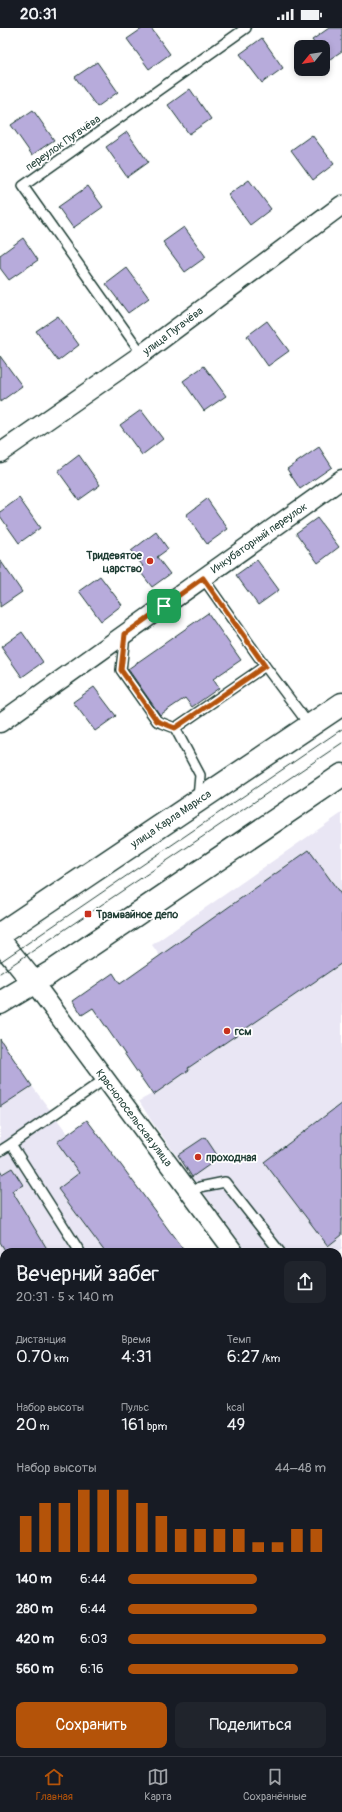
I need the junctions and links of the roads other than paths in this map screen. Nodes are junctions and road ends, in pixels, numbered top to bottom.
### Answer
1 (246, 28) edge
2 (342, 205) edge
3 (142, 354) junction
4 (0, 452) edge
5 (342, 479) edge
6 (203, 578) junction
7 (125, 634) junction
8 (265, 666) junction
9 (342, 704) edge
10 (0, 723) edge
11 (310, 726) junction
12 (175, 728) junction
13 (342, 774) edge
14 (198, 801) junction
15 (0, 934) edge
16 (0, 941) edge
17 (34, 983) junction
18 (0, 1003) edge
19 (105, 1079) junction
20 (11, 1144) junction
21 (0, 1151) edge
22 (191, 1193) junction
23 (77, 1248) edge
24 (231, 1248) edge
25 (277, 1248) edge

1 - 3 lane, переулок Пугачёва
2 - 3 street, улица Пугачёва
3 - 4 street, улица Пугачёва
5 - 6 street, Инкубаторный переулок
6 - 7 street, Инкубаторный переулок
6 - 8 lane
7 - 10 street, Инкубаторный переулок
7 - 12 lane
8 - 11 lane
8 - 12 lane
9 - 11 main road, улица Карла Маркса
11 - 14 main road, улица Карла Маркса
12 - 14 lane
13 - 17 main road
14 - 15 main road, улица Карла Маркса
16 - 17 main road
17 - 18 main road
17 - 19 street, Краснопосельская улица
19 - 20 lane
19 - 22 street, Краснопосельская улица
20 - 21 lane
20 - 23 lane
22 - 24 street, Краснопосельская улица
22 - 25 lane

